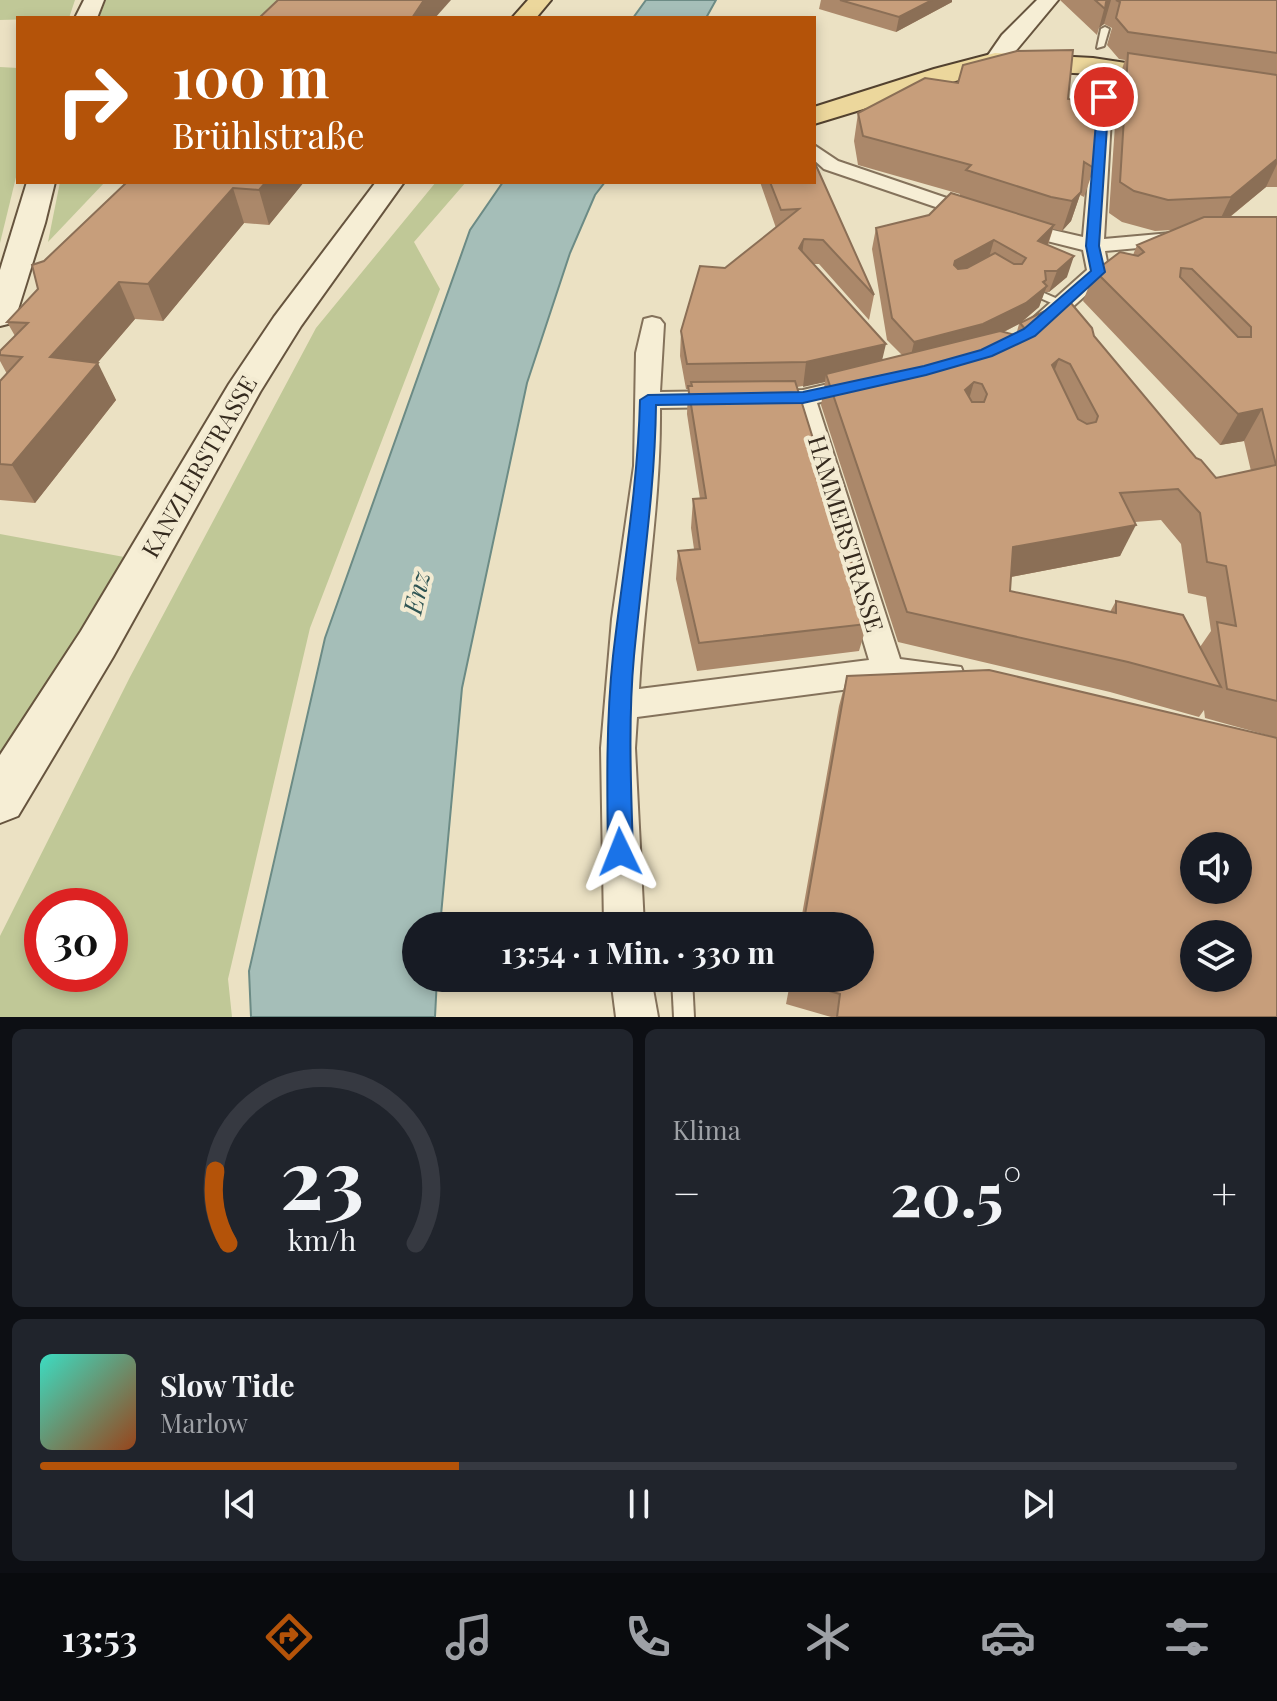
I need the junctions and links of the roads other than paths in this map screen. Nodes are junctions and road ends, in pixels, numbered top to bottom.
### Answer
1 (540, 0) edge
2 (1048, 0) edge
3 (526, 16) edge
4 (1105, 29) edge
5 (1099, 58) junction
6 (995, 61) junction
7 (1277, 94) edge
8 (816, 115) edge
9 (816, 152) edge
10 (40, 184) edge
11 (389, 184) edge
12 (1201, 237) edge
13 (1093, 246) junction
14 (2, 302) edge
15 (652, 324) dead end
16 (1027, 336) edge
17 (887, 378) edge
18 (803, 398) junction
19 (648, 400) junction
20 (888, 671) junction
21 (977, 683) edge
22 (621, 705) junction
23 (7, 782) edge
24 (623, 912) edge
25 (633, 992) edge
26 (683, 992) edge
27 (637, 1017) edge
28 (684, 1017) edge

1 - 3 main road
2 - 6 main road
4 - 5 lane
5 - 6 main road
5 - 7 main road
5 - 13 street
6 - 8 main road
9 - 13 street
10 - 14 main road
11 - 23 main road, KANZLERSTRASSE
12 - 13 street
13 - 16 street
15 - 19 street
17 - 18 street
18 - 19 street
18 - 20 street, HAMMERSTRASSE
19 - 22 street
20 - 21 street
20 - 22 street
22 - 24 street
25 - 27 street
26 - 28 lane

